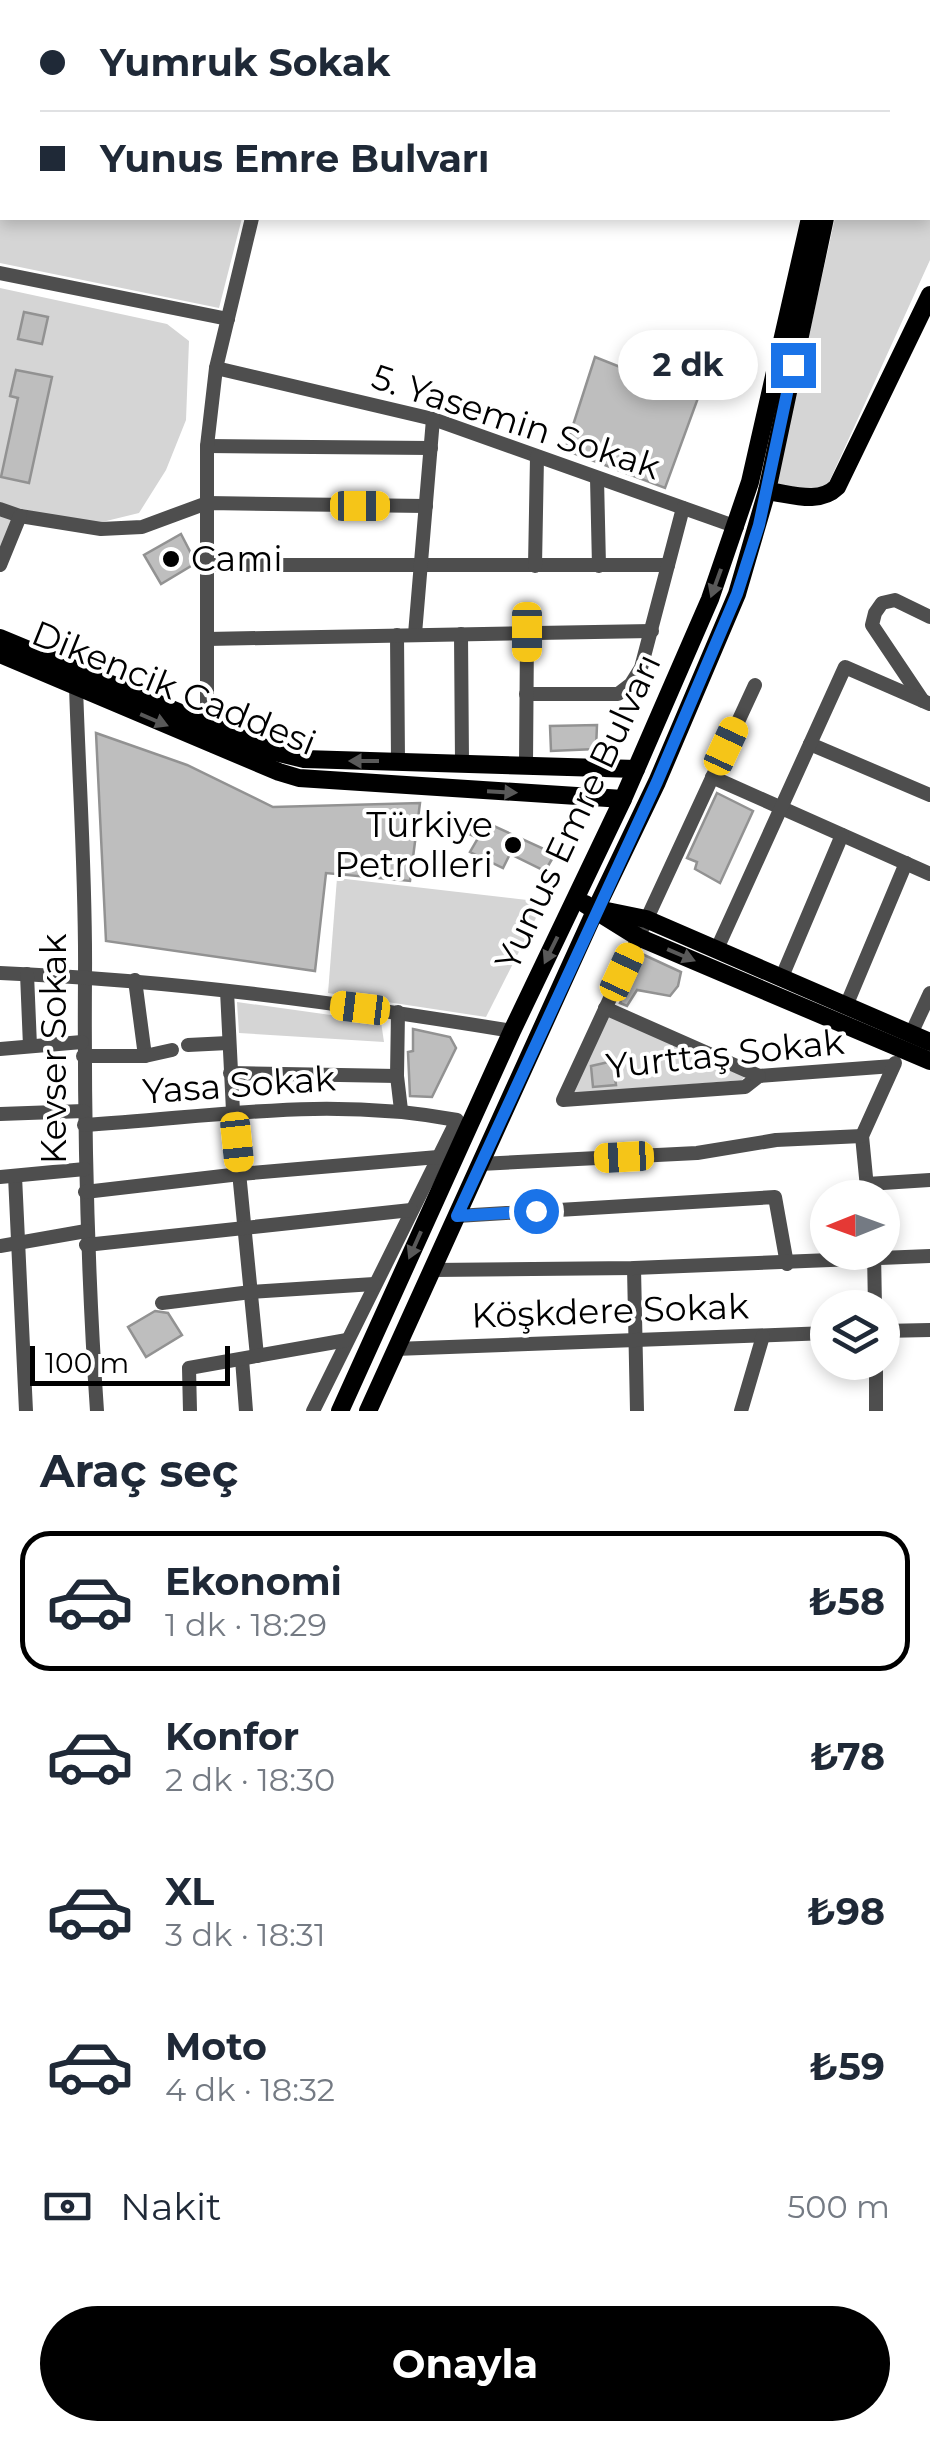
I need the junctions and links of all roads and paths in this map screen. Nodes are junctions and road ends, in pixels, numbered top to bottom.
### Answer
1 (252, 220) edge
2 (810, 220) edge
3 (826, 220) edge
4 (0, 273) edge
5 (930, 295) edge
6 (228, 319) junction
7 (216, 368) junction
8 (434, 420) junction
9 (206, 446) junction
10 (431, 448) junction
11 (537, 456) junction
12 (597, 478) junction
13 (767, 491) junction
14 (206, 503) junction
15 (426, 506) junction
16 (683, 508) junction
17 (0, 509) edge
18 (20, 516) junction
19 (736, 527) junction
20 (0, 565) edge
21 (207, 565) junction
22 (668, 565) junction
23 (421, 566) junction
24 (535, 566) junction
25 (598, 566) junction
26 (930, 617) edge
27 (652, 630) junction
28 (527, 632) junction
29 (416, 634) junction
30 (460, 634) junction
31 (397, 635) junction
32 (0, 638) edge
33 (207, 638) junction
34 (0, 654) edge
35 (755, 684) dead end
36 (76, 686) junction
37 (526, 694) junction
38 (927, 702) edge
39 (207, 724) junction
40 (810, 744) junction
41 (398, 762) junction
42 (462, 762) junction
43 (526, 764) junction
44 (636, 769) junction
45 (712, 776) junction
46 (930, 795) edge
47 (623, 799) junction
48 (782, 808) junction
49 (842, 834) junction
50 (906, 863) junction
51 (930, 874) edge
52 (576, 900) junction
53 (596, 909) junction
54 (646, 919) junction
55 (638, 937) junction
56 (716, 951) junction
57 (0, 973) edge
58 (27, 974) junction
59 (85, 975) junction
60 (135, 980) junction
61 (781, 980) junction
62 (227, 991) junction
63 (930, 993) edge
64 (846, 1006) junction
65 (605, 1008) junction
66 (398, 1012) junction
67 (512, 1031) junction
68 (906, 1041) junction
69 (930, 1042) edge
70 (228, 1043) junction
71 (188, 1045) dead end
72 (30, 1046) junction
73 (0, 1048) edge
74 (83, 1049) junction
75 (172, 1050) dead end
76 (145, 1056) junction
77 (930, 1061) edge
78 (893, 1066) junction
79 (230, 1073) junction
80 (397, 1076) junction
81 (759, 1076) junction
82 (402, 1110) junction
83 (233, 1111) junction
84 (0, 1114) edge
85 (84, 1118) junction
86 (862, 1136) junction
87 (438, 1157) junction
88 (480, 1164) junction
89 (85, 1169) junction
90 (240, 1174) junction
91 (8, 1177) edge
92 (867, 1180) edge
93 (930, 1180) edge
94 (900, 1185) edge
95 (85, 1192) junction
96 (411, 1210) junction
97 (457, 1216) junction
98 (245, 1227) junction
99 (86, 1238) junction
100 (19, 1243) junction
101 (0, 1246) edge
102 (900, 1255) edge
103 (930, 1256) edge
104 (810, 1262) edge
105 (787, 1264) junction
106 (634, 1268) junction
107 (432, 1270) junction
108 (374, 1284) junction
109 (251, 1292) junction
110 (162, 1303) dead end
111 (930, 1330) edge
112 (900, 1331) edge
113 (810, 1334) edge
114 (764, 1336) junction
115 (347, 1340) junction
116 (634, 1341) junction
117 (396, 1349) junction
118 (250, 1358) junction
119 (876, 1380) edge
120 (26, 1411) edge
121 (97, 1411) edge
122 (190, 1411) edge
123 (246, 1411) edge
124 (313, 1411) edge
125 (340, 1411) edge
126 (368, 1411) edge
127 (637, 1411) edge
128 (741, 1411) edge
129 (876, 1411) edge

1 - 6 street
2 - 19 main road, Yunus Emre Bulvarı
3 - 13 main road, Yunus Emre Bulvarı
4 - 6 street
5 - 13 main road
6 - 7 street
7 - 8 street, 5. Yasemin Sokak
7 - 9 street
8 - 10 street
8 - 11 street, 5. Yasemin Sokak
9 - 10 street
9 - 14 street
10 - 15 street
11 - 12 street, 5. Yasemin Sokak
11 - 24 street
12 - 16 street, 5. Yasemin Sokak
12 - 25 street
13 - 53 main road, Yunus Emre Bulvarı
14 - 15 street
14 - 18 street
14 - 21 street
15 - 23 street
16 - 19 street, 5. Yasemin Sokak
16 - 22 street
17 - 18 street
18 - 20 street
19 -> 44 main road, Yunus Emre Bulvarı
21 - 23 street
21 - 33 street
22 - 25 street
22 - 27 street
23 - 24 street
23 - 29 street
24 - 25 street
26 - 38 street
27 - 28 street
27 - 37 street
28 - 30 street
28 - 37 street
29 - 30 street
29 - 31 street
30 - 42 street
31 - 33 street
31 - 41 street
32 - 39 main road, Dikencik Caddesi
33 - 39 street
34 - 36 main road, Dikencik Caddesi
35 - 45 street
36 -> 47 main road, Dikencik Caddesi
36 - 59 street, Kevser Sokak
37 - 43 street
38 - 40 street
41 -> 39 main road, Dikencik Caddesi
40 - 46 street
40 - 48 street
41 - 42 main road, Dikencik Caddesi
42 - 43 main road, Dikencik Caddesi
43 - 44 main road, Dikencik Caddesi
44 - 47 main road, Yunus Emre Bulvarı
45 - 48 street
45 - 54 street
47 - 52 main road, Yunus Emre Bulvarı
48 - 49 street
48 - 56 street
49 - 50 street
49 - 61 street
50 - 51 street
50 - 64 street
52 - 53 main road
52 -> 67 main road, Yunus Emre Bulvarı
53 - 54 main road
53 - 55 main road
53 - 88 main road, Yunus Emre Bulvarı
54 - 55 street
54 - 56 main road
55 - 65 street
55 -> 68 main road
56 - 61 main road
57 - 58 street
58 - 59 street
58 - 72 street
59 - 60 street
59 - 74 street, Kevser Sokak
60 - 62 street
60 - 76 street
61 - 64 main road
62 - 66 street
62 - 70 street
63 - 68 street
64 - 68 main road
65 - 81 street
65 - 81 street, Yurttaş Sokak
66 - 67 street
66 - 80 street
67 -> 125 main road, Yunus Emre Bulvarı
68 - 69 main road
68 - 77 main road
68 - 78 street
70 - 71 street
70 - 79 street
72 - 73 street
72 - 74 street
74 - 76 street
74 - 85 street, Kevser Sokak
75 - 76 street
78 - 81 street, Yurttaş Sokak
78 - 86 street
79 - 80 street
79 - 83 street
80 - 82 street
82 - 83 street, Yasa Sokak
82 - 87 street, Yasa Sokak
83 - 85 street, Yasa Sokak
83 - 90 street
84 - 85 street, Yasa Sokak
85 - 89 street, Kevser Sokak
86 - 88 street
86 - 92 street
87 - 90 street
87 - 96 street
88 - 97 main road, Yunus Emre Bulvarı
89 - 91 street
89 - 95 street, Kevser Sokak
90 - 95 street
90 - 98 street
91 - 100 street
93 - 94 street
95 - 99 street, Kevser Sokak
96 - 98 street
96 - 108 street
97 - 105 street
97 - 107 main road, Yunus Emre Bulvarı
98 - 99 street
98 - 109 street
99 - 100 street
99 - 121 street, Kevser Sokak
100 - 101 street
100 - 120 street
102 - 103 street
104 - 105 street
105 - 106 street
106 - 107 street
106 - 116 street
107 - 117 main road, Yunus Emre Bulvarı
108 - 109 street
108 - 115 street
109 - 110 street
109 - 118 street
111 - 112 street
113 - 114 street, Köşkdere Sokak
114 - 116 street, Köşkdere Sokak
114 - 128 street
115 - 118 street
115 - 124 street
116 - 117 street, Köşkdere Sokak
116 - 127 street
117 - 126 main road, Yunus Emre Bulvarı
118 - 122 street
118 - 123 street
119 - 129 street

